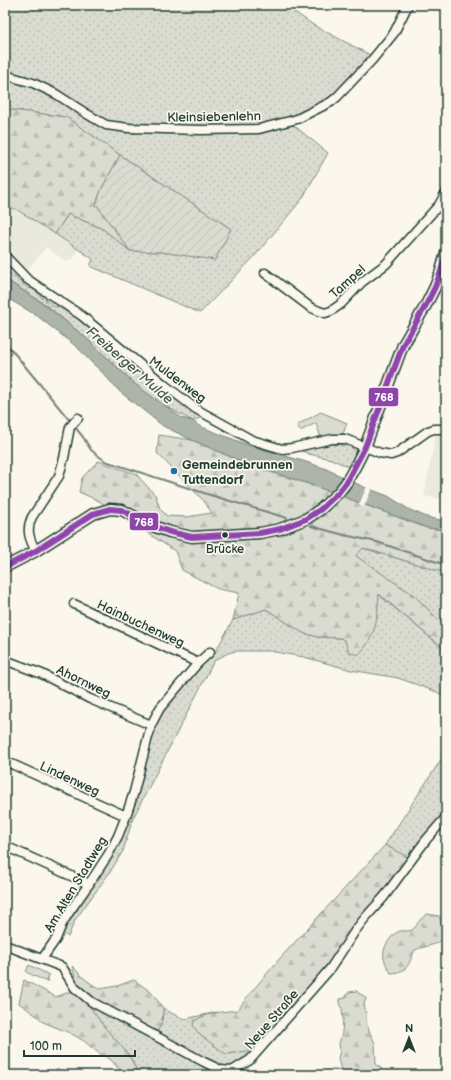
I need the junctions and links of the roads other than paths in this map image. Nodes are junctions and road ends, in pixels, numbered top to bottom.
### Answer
1 (408, 5) edge
2 (5, 75) edge
3 (446, 192) edge
4 (446, 253) edge
5 (5, 256) edge
6 (265, 273) dead end
7 (76, 421) dead end
8 (446, 429) edge
9 (363, 451) junction
10 (36, 551) junction
11 (5, 567) edge
12 (74, 604) dead end
13 (210, 652) dead end
14 (5, 660) edge
15 (198, 663) junction
16 (151, 726) junction
17 (5, 761) edge
18 (126, 816) junction
19 (446, 817) edge
20 (5, 846) edge
21 (89, 884) junction
22 (5, 945) edge
23 (42, 959) junction

1 - 2 street, Kleinsiebenlehn
3 - 6 street, Tampel
4 - 9 street
5 - 9 street, Muldenweg
7 - 10 street
8 - 9 street, Muldenweg
9 - 10 street
10 - 11 street
12 - 15 street, Hainbuchenweg
13 - 15 street, Am Alten Stadtweg
14 - 16 street, Ahornweg
15 - 16 street, Am Alten Stadtweg
16 - 18 street, Am Alten Stadtweg
17 - 18 street, Lindenweg
18 - 21 street, Am Alten Stadtweg
19 - 23 street, Neue Straße
20 - 21 street
21 - 23 street, Am Alten Stadtweg
22 - 23 street, Neue Straße

